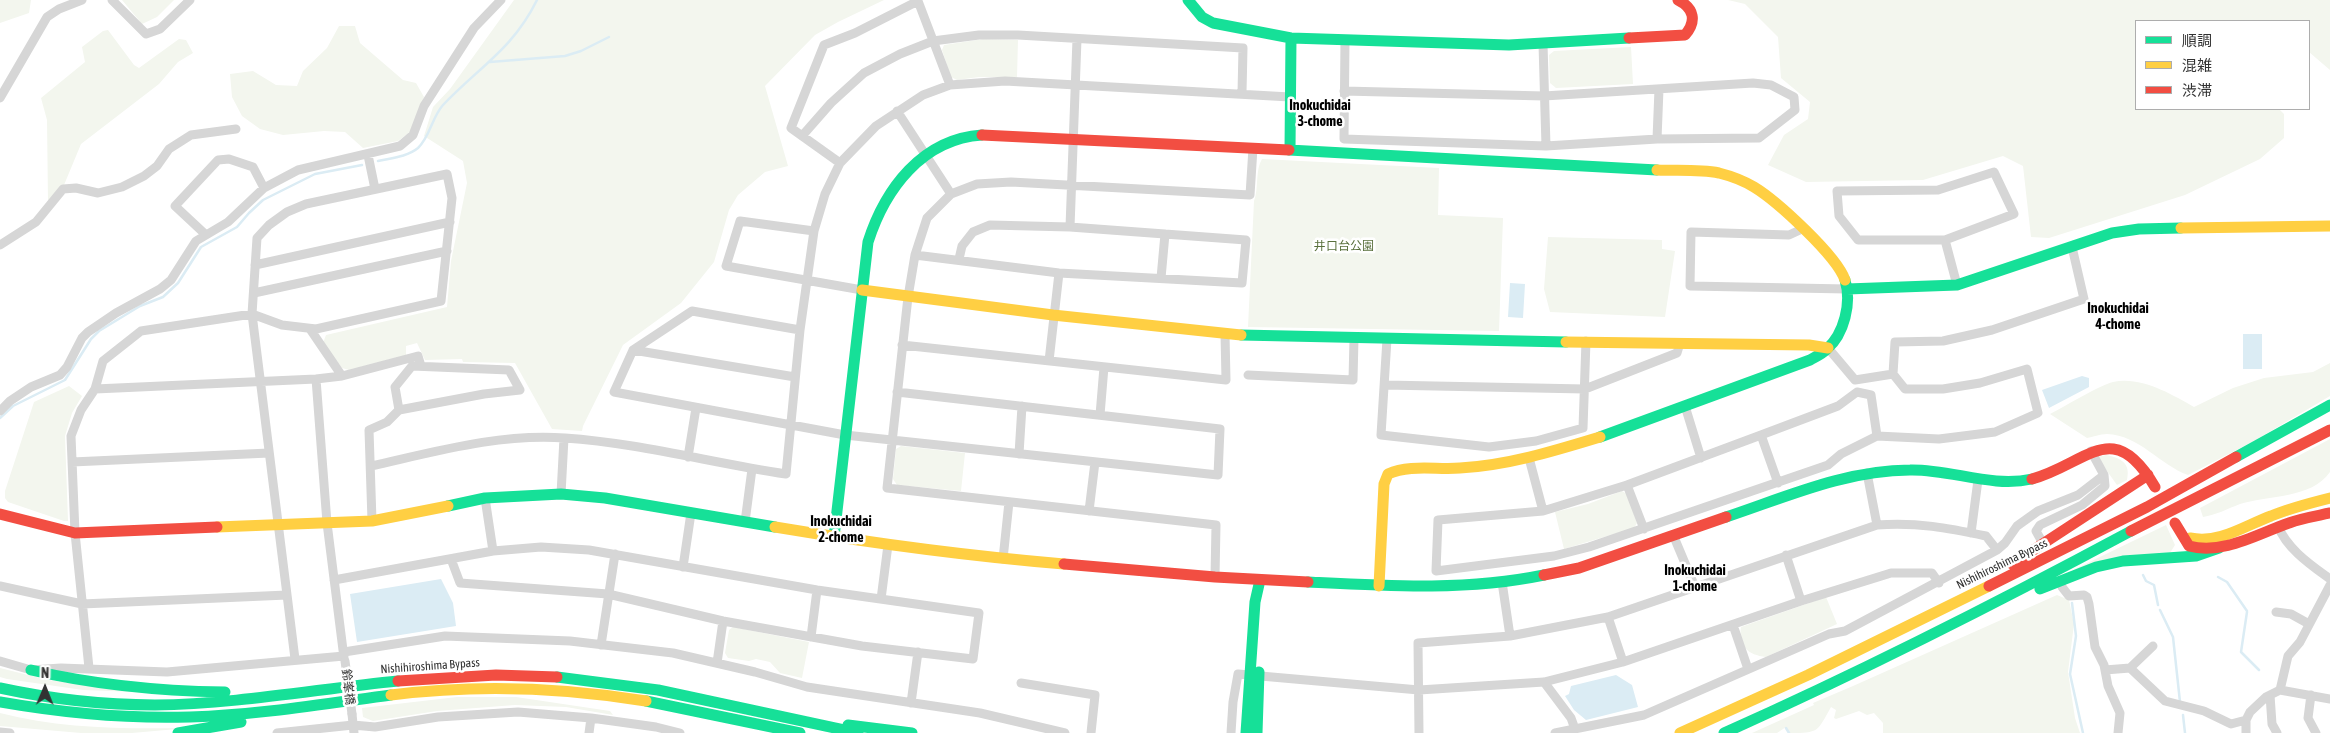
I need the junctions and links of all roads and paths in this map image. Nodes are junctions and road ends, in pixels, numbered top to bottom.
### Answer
1 (82, 0) edge
2 (112, 0) edge
3 (190, 0) edge
4 (501, 0) edge
5 (1188, 0) edge
6 (1678, 0) edge
7 (1291, 38) junction
8 (1077, 39) junction
9 (1345, 40) junction
10 (933, 41) junction
11 (1543, 44) junction
12 (950, 85) junction
13 (1077, 85) junction
14 (1659, 89) junction
15 (1344, 91) junction
16 (1242, 93) junction
17 (1544, 96) junction
18 (1290, 97) junction
19 (0, 98) edge
20 (897, 111) junction
21 (236, 129) dead end
22 (802, 136) junction
23 (1075, 138) junction
24 (1657, 139) junction
25 (1546, 146) junction
26 (1253, 148) junction
27 (1290, 150) junction
28 (368, 154) junction
29 (924, 155) junction
30 (840, 163) junction
31 (1073, 186) junction
32 (264, 188) junction
33 (375, 189) junction
34 (951, 194) junction
35 (450, 222) junction
36 (2330, 226) edge
37 (1070, 227) junction
38 (1802, 229) junction
39 (814, 231) junction
40 (205, 234) junction
41 (1165, 234) junction
42 (1944, 240) junction
43 (0, 245) edge
44 (2072, 247) junction
45 (447, 251) junction
46 (915, 255) junction
47 (959, 260) junction
48 (255, 265) junction
49 (1059, 273) junction
50 (1161, 278) junction
51 (807, 280) junction
52 (1957, 284) junction
53 (1847, 289) junction
54 (862, 290) junction
55 (254, 293) junction
56 (908, 296) junction
57 (252, 314) junction
58 (1053, 315) junction
59 (310, 329) junction
60 (800, 330) junction
61 (1225, 334) junction
62 (1354, 338) junction
63 (1387, 339) junction
64 (1586, 341) junction
65 (1680, 343) junction
66 (902, 345) junction
67 (1828, 348) junction
68 (633, 350) junction
69 (1049, 361) junction
70 (421, 366) junction
71 (1104, 368) junction
72 (1893, 374) junction
73 (342, 376) junction
74 (1248, 376) dead end
75 (795, 377) junction
76 (316, 379) junction
77 (261, 382) junction
78 (1385, 385) junction
79 (95, 389) junction
80 (1585, 389) junction
81 (897, 392) junction
82 (2330, 405) edge
83 (1022, 406) junction
84 (1685, 406) junction
85 (696, 408) junction
86 (399, 410) junction
87 (0, 411) edge
88 (1100, 415) junction
89 (790, 426) junction
90 (2330, 430) edge
91 (845, 435) junction
92 (1761, 435) junction
93 (1877, 436) junction
94 (564, 438) junction
95 (891, 441) junction
96 (2090, 451) junction
97 (269, 453) junction
98 (1019, 454) junction
99 (688, 457) junction
100 (1529, 458) junction
101 (1701, 458) junction
102 (72, 462) junction
103 (1095, 462) junction
104 (371, 466) junction
105 (752, 469) junction
106 (1867, 473) junction
107 (2104, 475) junction
108 (2148, 475) junction
109 (1978, 480) junction
110 (1778, 483) junction
111 (1627, 485) junction
112 (2155, 487) dead end
113 (561, 494) junction
114 (485, 498) junction
115 (2330, 498) edge
116 (1009, 502) junction
117 (1089, 511) junction
118 (1543, 511) junction
119 (691, 513) junction
120 (2330, 513) edge
121 (0, 514) edge
122 (372, 521) junction
123 (745, 522) junction
124 (327, 523) junction
125 (2175, 523) dead end
126 (278, 524) junction
127 (1877, 525) junction
128 (2278, 526) junction
129 (1644, 529) junction
130 (1971, 532) junction
131 (75, 533) junction
132 (2184, 534) junction
133 (834, 537) junction
134 (1674, 537) junction
135 (2041, 540) dead end
136 (888, 545) junction
137 (2219, 548) junction
138 (1997, 550) junction
139 (493, 551) junction
140 (615, 554) junction
141 (1786, 555) junction
142 (451, 559) junction
143 (1003, 559) junction
144 (683, 567) junction
145 (1215, 577) junction
146 (2330, 579) edge
147 (334, 580) junction
148 (1260, 580) junction
149 (1502, 582) junction
150 (1939, 583) junction
151 (2330, 585) edge
152 (0, 586) edge
153 (1379, 586) junction
154 (1695, 587) junction
155 (2062, 587) dead end
156 (817, 590) junction
157 (608, 594) junction
158 (287, 595) junction
159 (881, 599) junction
160 (1801, 601) junction
161 (82, 604) junction
162 (1984, 610) junction
163 (2280, 614) dead end
164 (1608, 617) junction
165 (723, 621) junction
166 (1911, 623) junction
167 (2309, 624) junction
168 (1734, 625) junction
169 (1510, 636) junction
170 (811, 637) junction
171 (601, 645) junction
172 (2152, 646) dead end
173 (918, 652) junction
174 (344, 656) junction
175 (295, 660) junction
176 (0, 661) edge
177 (1623, 662) junction
178 (717, 663) junction
179 (89, 668) junction
180 (2130, 668) junction
181 (1748, 669) junction
182 (31, 670) junction
183 (2106, 670) junction
184 (1255, 674) junction
185 (1544, 682) junction
186 (1021, 683) dead end
187 (0, 688) edge
188 (1419, 690) junction
189 (2280, 690) junction
190 (302, 692) junction
191 (2270, 695) junction
192 (2311, 695) junction
193 (2330, 699) edge
194 (0, 702) edge
195 (911, 703) junction
196 (305, 706) junction
197 (591, 718) junction
198 (802, 720) junction
199 (2246, 720) junction
200 (353, 729) edge
201 (388, 729) edge
202 (1575, 729) junction
203 (0, 732) edge
204 (796, 732) edge
205 (10, 733) edge
206 (178, 733) edge
207 (277, 733) edge
208 (589, 733) edge
209 (680, 733) edge
210 (858, 733) edge
211 (912, 733) edge
212 (1065, 733) edge
213 (1091, 733) edge
214 (1231, 733) edge
215 (1246, 733) edge
216 (1257, 733) edge
217 (1420, 733) edge
218 (1555, 733) edge
219 (1680, 733) edge
220 (1724, 733) edge
221 (2118, 733) edge
222 (2246, 733) edge
223 (2278, 733) edge
224 (2316, 733) edge

1 - 19 street
2 - 3 street
4 - 28 street
5 - 7 main road
6 - 11 main road
7 - 9 main road
7 - 18 main road
8 - 10 street
8 - 13 street
8 - 16 street
9 - 11 main road
9 - 15 street
10 - 12 street
10 - 22 street
10 - 22 street
11 - 17 street
12 - 13 street
12 - 20 street
13 - 16 street
13 - 23 street
14 - 17 street
14 - 24 street
14 - 24 street
15 - 17 street
15 - 25 street
16 - 18 street
17 - 25 street
18 - 27 main road
20 - 29 street
20 - 30 street
21 - 43 street
22 - 30 street
23 - 26 main road
23 - 29 main road
23 - 31 street
24 - 25 street
26 - 27 main road
26 - 31 street
27 - 38 main road
28 - 32 street
28 - 33 street
29 - 34 street
29 - 54 main road
30 - 39 street
31 - 34 street
31 - 37 street
32 - 40 street
32 - 40 street
33 - 35 street
33 - 48 street
34 - 46 street
35 - 45 street
35 - 48 street
36 - 44 main road
37 - 41 street
37 - 47 street
38 - 53 main road
38 - 53 street
39 - 51 street
39 - 51 street
40 - 87 street
41 - 50 street
41 - 50 street
42 - 42 street
42 - 52 street
44 - 52 main road
44 - 72 street
45 - 55 street
45 - 59 street
46 - 47 street
46 - 56 street
47 - 49 street
48 - 55 street
49 - 50 street
49 - 58 street
51 - 54 street
51 - 60 street
52 - 53 main road
53 - 67 main road
54 - 56 main road
54 - 91 main road
55 - 57 street
56 - 58 main road
56 - 66 street
57 - 59 street
57 - 77 street
57 - 79 street
58 - 61 main road
58 - 69 street
59 - 73 street
60 - 68 street
60 - 75 street
61 - 62 main road
61 - 71 street
62 - 63 main road
62 - 74 street
63 - 64 main road
63 - 78 street
64 - 65 main road
64 - 80 street
65 - 67 main road
65 - 80 street
66 - 69 street
66 - 81 street
67 - 72 street
67 - 84 main road
68 - 75 street
68 - 85 street
69 - 71 street
70 - 73 street
70 - 86 street
70 - 86 street
71 - 88 street
72 - 93 street
73 - 76 street
75 - 89 street
76 - 77 street
76 - 124 street, 鈴峯橋
77 - 79 street
77 - 97 street
78 - 80 street
78 - 80 street
79 - 102 street
81 - 83 street
81 - 95 street
82 - 166 main road, Nishihiroshima Bypass
83 - 88 street
83 - 98 street
84 - 100 main road
84 - 101 street
85 - 89 street
85 - 99 street
86 - 104 street
88 - 103 street
89 - 91 street
89 - 105 street
90 - 162 main road
91 - 95 street
91 - 133 main road
92 - 93 street
92 - 101 street
92 - 110 street
93 - 110 street
94 - 99 street
94 - 104 street
94 - 113 street
95 - 98 street
95 - 116 street
96 - 107 street
96 - 108 main road
96 - 109 main road
97 - 102 street
97 - 126 street
98 - 103 street
99 - 105 street
100 - 118 street
100 - 153 main road
101 - 111 street
102 - 131 street
103 - 117 street
104 - 122 street
105 - 123 street
106 - 109 main road
106 - 127 street
106 - 134 main road
107 - 135 street
107 - 138 street
108 - 112 main road
108 - 166 main road
109 - 130 street
110 - 129 street
111 - 118 street
111 - 129 street
113 - 114 main road
113 - 119 main road
114 - 122 main road
114 - 139 street
115 - 132 main road
116 - 117 street
116 - 143 street
117 - 145 street
118 - 129 street
119 - 123 main road
119 - 144 street
120 - 128 main road
121 - 131 main road
122 - 124 main road
123 - 133 main road
124 - 126 main road
124 - 147 street, 鈴峯橋
125 - 132 main road
126 - 131 main road
126 - 158 street
127 - 130 street
127 - 141 street
128 - 137 main road
128 - 146 street
130 - 138 street
131 - 161 street
132 - 137 main road
133 - 136 main road
134 - 149 main road
134 - 154 street
136 - 143 main road
136 - 159 street
137 - 162 main road
138 - 150 street
139 - 140 street
139 - 142 street
140 - 144 street
140 - 157 street
141 - 154 street
141 - 160 street
142 - 147 street
142 - 157 street
143 - 145 main road
144 - 156 street
145 - 148 main road
147 - 174 street, 鈴峯橋
148 - 153 main road
148 - 184 main road
149 - 153 main road
149 - 169 street
150 - 160 street
150 - 181 street
151 - 167 street
152 - 161 street
154 - 164 street
155 - 183 street
156 - 159 street
156 - 170 street
157 - 165 street
157 - 171 street
158 - 161 street
158 - 175 street
159 - 173 street
160 - 168 street
161 - 179 street
162 - 220 main road
163 - 167 street
164 - 169 street
164 - 177 street
165 - 170 street
165 - 178 street
166 - 219 main road, Nishihiroshima Bypass
167 - 189 street
168 - 177 street
168 - 181 street
169 - 188 street
170 - 173 street
171 - 174 street
171 - 178 street
172 - 180 street
173 - 195 street
174 - 175 street
174 - 200 street, 鈴峯橋, bridge
175 - 179 street
176 - 182 street
177 - 185 street
178 - 195 street
179 - 182 street
180 - 183 street
180 - 199 street
181 - 202 street
182 - 190 main road
183 - 221 street
184 - 188 street
184 - 214 street
184 - 215 main road
184 - 216 main road
185 - 188 street
185 - 202 street
186 - 213 street
187 - 190 main road, Nishihiroshima Bypass
188 - 217 street
189 - 191 street
189 - 192 street
190 - 198 main road, Nishihiroshima Bypass
191 - 199 street
191 - 223 street
192 - 193 street
192 - 224 street
194 - 196 main road, Nishihiroshima Bypass
195 - 212 street
196 - 204 main road, Nishihiroshima Bypass
196 - 206 main road
197 - 201 street
197 - 208 street
197 - 209 street
198 - 210 main road, Nishihiroshima Bypass
198 - 211 main road
199 - 222 street
200 - 201 street
200 - 207 street
202 - 218 street
203 - 205 street

